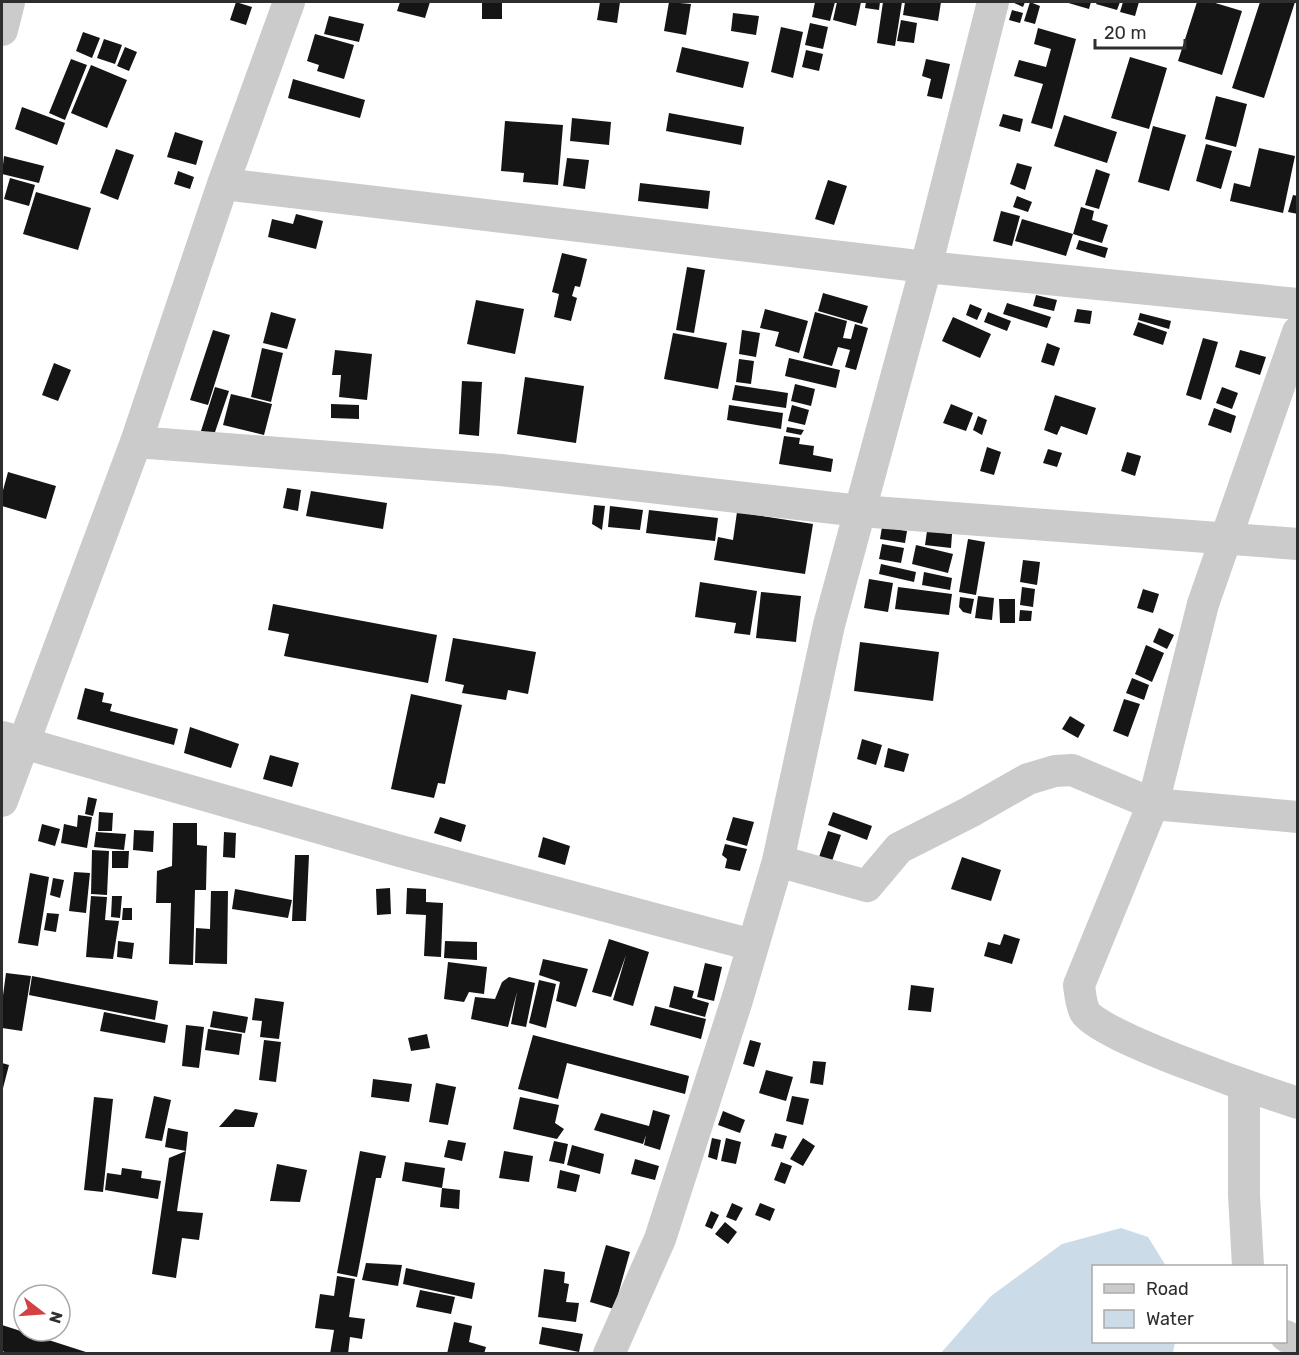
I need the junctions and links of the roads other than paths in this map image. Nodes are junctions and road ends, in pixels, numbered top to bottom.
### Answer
1 (9, 2) edge
2 (290, 2) edge
3 (993, 2) edge
4 (2, 30) edge
5 (223, 184) junction
6 (926, 267) junction
7 (1298, 304) edge
8 (1298, 332) edge
9 (136, 442) junction
10 (860, 511) junction
11 (1225, 539) junction
12 (1298, 544) edge
13 (12, 740) edge
14 (2, 801) edge
15 (1153, 804) junction
16 (1298, 817) edge
17 (778, 861) junction
18 (752, 945) junction
19 (1244, 1086) junction
20 (1298, 1103) edge
21 (1248, 1265) edge
22 (609, 1353) edge

1 - 4 street
2 - 5 street
3 - 6 street
5 - 6 street
5 - 9 street
6 - 7 street
6 - 10 street
8 - 11 street
9 - 10 street
9 - 13 street
10 - 11 street
10 - 17 street
11 - 12 street
11 - 15 street
13 - 14 street
13 - 18 street
15 - 16 street
15 - 17 street
15 - 19 street
17 - 18 street
18 - 22 street
19 - 20 street
19 - 21 street

